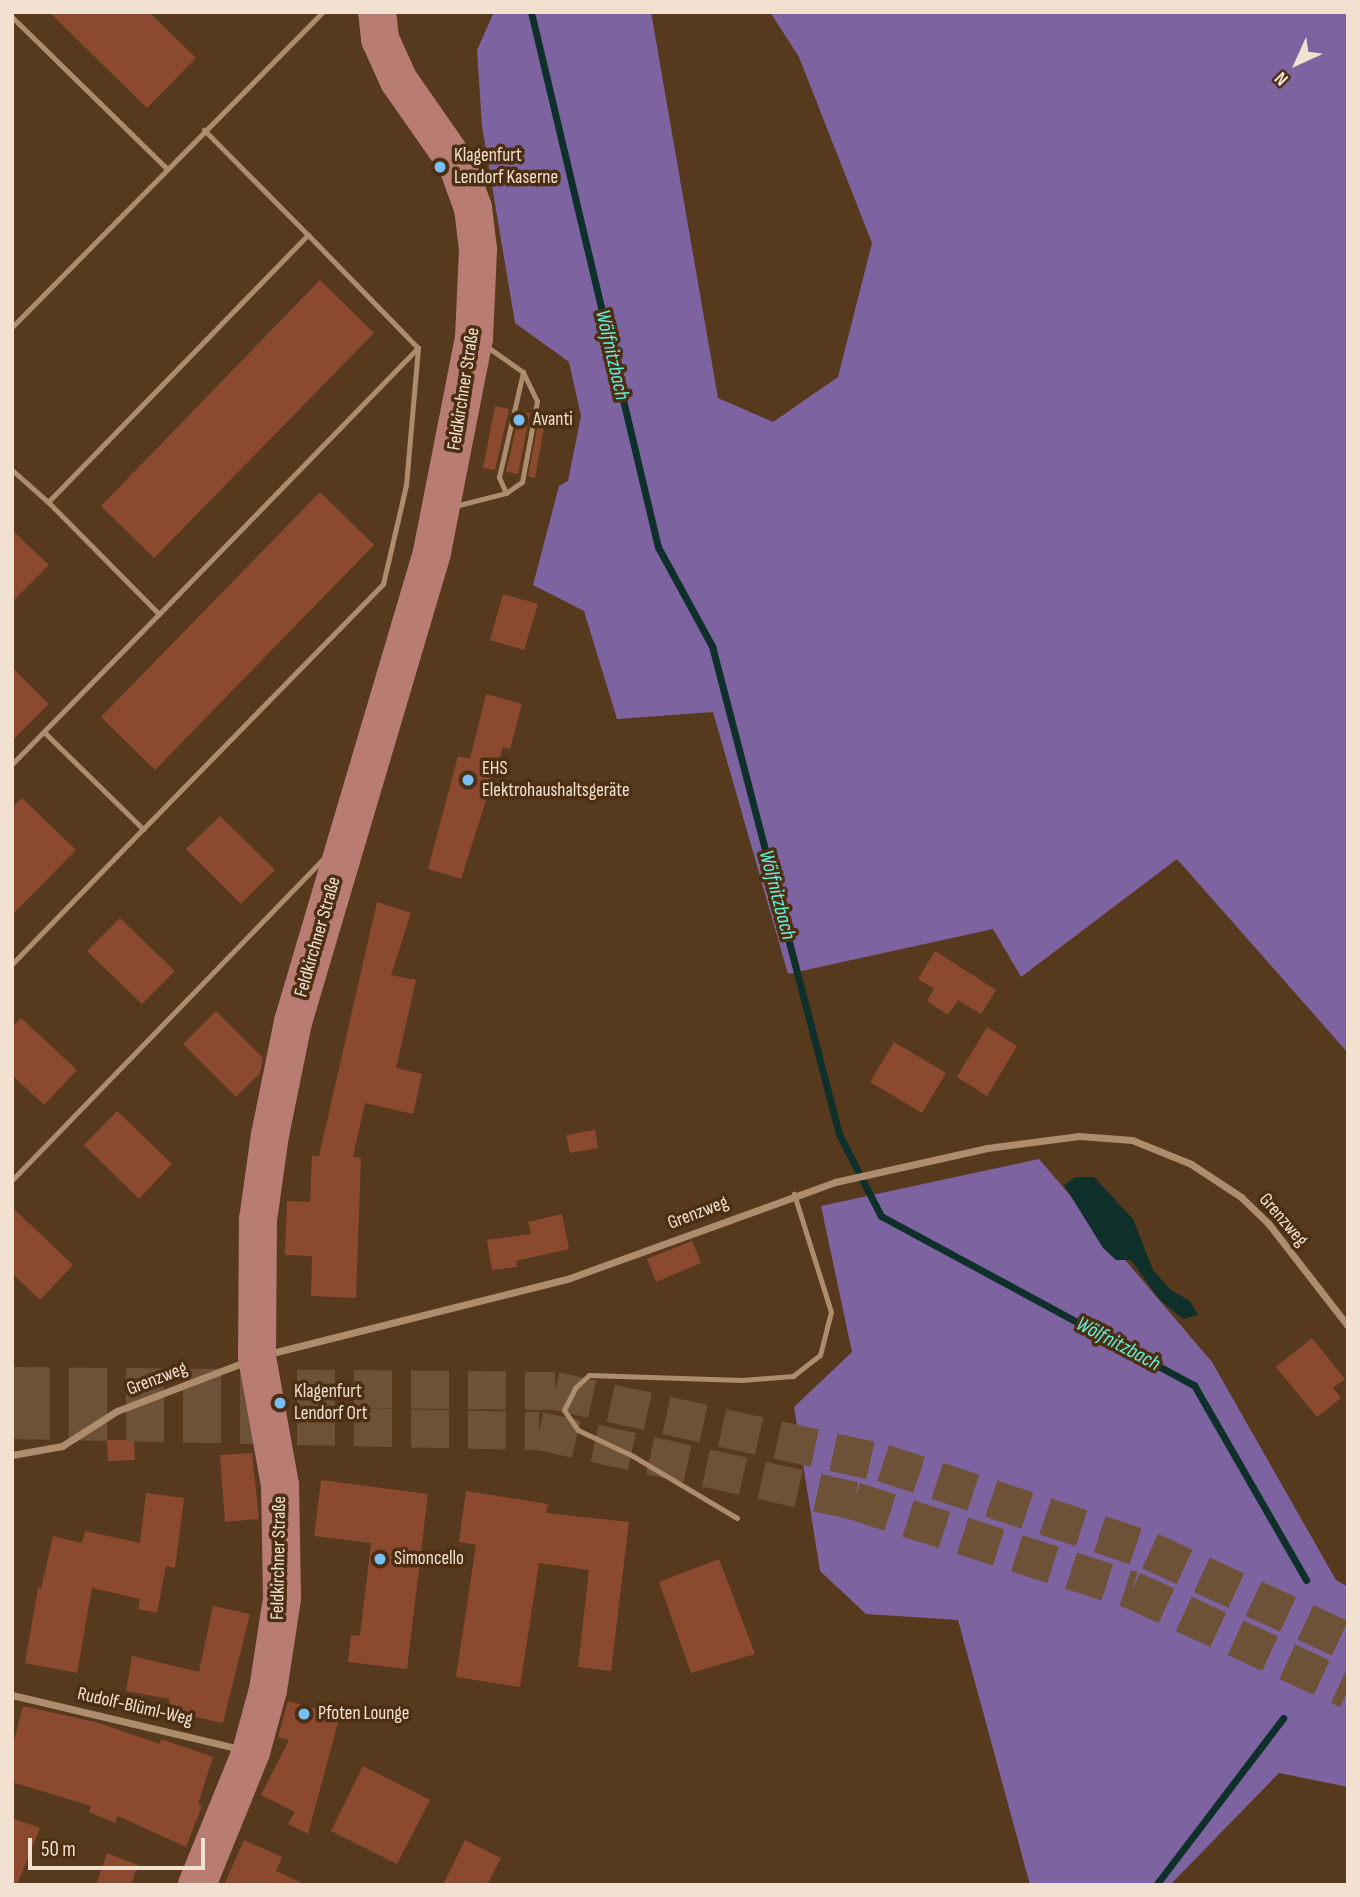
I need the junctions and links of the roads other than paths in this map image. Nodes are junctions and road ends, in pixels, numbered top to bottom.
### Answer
1 (307, 12) edge
2 (323, 12) edge
3 (377, 12) edge
4 (12, 17) edge
5 (313, 18) junction
6 (204, 130) junction
7 (166, 168) junction
8 (308, 235) junction
9 (12, 327) edge
10 (474, 338) junction
11 (418, 348) junction
12 (523, 372) junction
13 (12, 470) edge
14 (506, 494) junction
15 (48, 502) junction
16 (442, 509) junction
17 (159, 614) junction
18 (44, 732) junction
19 (12, 764) edge
20 (143, 829) junction
21 (339, 843) junction
22 (12, 964) edge
23 (12, 1181) edge
24 (794, 1194) junction
25 (1348, 1326) edge
26 (257, 1357) junction
27 (12, 1455) edge
28 (737, 1518) dead end
29 (12, 1695) edge
30 (251, 1752) junction
31 (197, 1885) edge

1 - 5 lane
2 - 5 lane
3 - 10 street, Feldkirchner Straße
4 - 7 lane
5 - 6 lane
6 - 7 lane
6 - 8 lane
7 - 9 lane
8 - 11 lane
8 - 15 lane
10 - 12 lane
10 - 16 street, Feldkirchner Straße
11 - 17 lane
11 - 20 lane
12 - 14 lane
12 - 14 lane
13 - 15 lane
14 - 16 lane
15 - 17 lane
16 - 21 street, Feldkirchner Straße
17 - 18 lane
18 - 19 lane
18 - 20 lane
20 - 22 lane
21 - 23 lane
21 - 26 street, Feldkirchner Straße
24 - 25 street, Grenzweg
24 - 26 street, Grenzweg
24 - 28 lane
26 - 27 street, Grenzweg
26 - 30 street, Feldkirchner Straße
29 - 30 street, Rudolf-Blüml-Weg
30 - 31 street, Feldkirchner Straße

